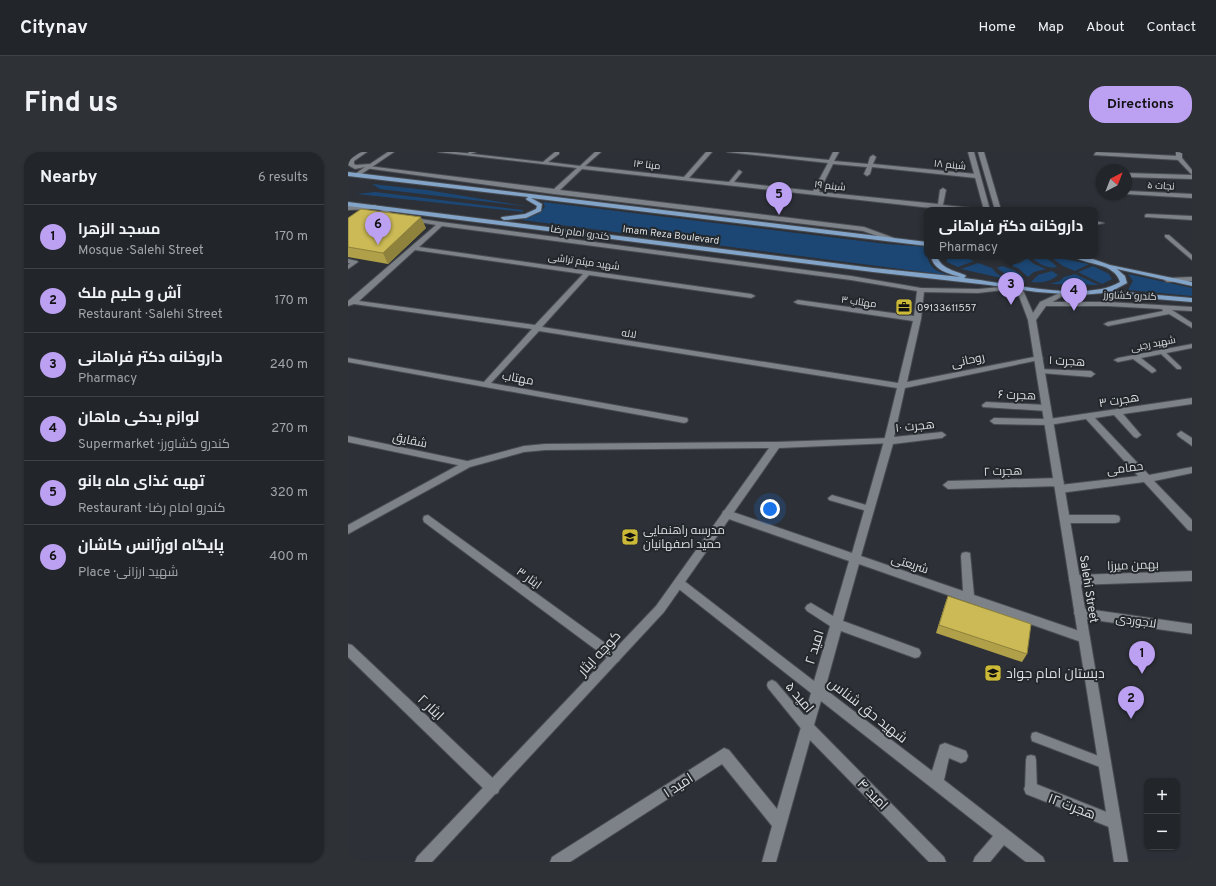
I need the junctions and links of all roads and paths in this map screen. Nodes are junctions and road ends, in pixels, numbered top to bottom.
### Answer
1 (364, 152) edge
2 (390, 152) edge
3 (441, 152) edge
4 (598, 152) edge
5 (709, 152) edge
6 (730, 152) edge
7 (793, 152) edge
8 (836, 152) edge
9 (971, 152) edge
10 (981, 152) edge
11 (471, 153) edge
12 (557, 153) dead end
13 (753, 153) edge
14 (1096, 154) dead end
15 (1179, 155) edge
16 (873, 157) dead end
17 (789, 158) junction
18 (350, 162) edge
19 (376, 162) junction
20 (545, 162) junction
21 (747, 162) dead end
22 (831, 162) junction
23 (911, 162) dead end
24 (870, 165) junction
25 (583, 166) junction
26 (785, 166) dead end
27 (368, 168) junction
28 (908, 169) junction
29 (739, 172) dead end
30 (1192, 173) edge
31 (348, 174) edge
32 (866, 174) dead end
33 (358, 175) junction
34 (1132, 175) edge
35 (976, 176) junction
36 (437, 177) junction
37 (686, 178) junction
38 (905, 178) dead end
39 (776, 180) dead end
40 (731, 183) junction
41 (429, 184) junction
42 (771, 188) junction
43 (943, 190) dead end
44 (490, 191) junction
45 (554, 192) junction
46 (815, 193) junction
47 (1132, 193) edge
48 (1192, 196) edge
49 (348, 204) edge
50 (940, 207) joint
51 (986, 207) edge
52 (997, 207) edge
53 (348, 208) edge
54 (378, 208) junction
55 (422, 213) junction
56 (1147, 216) dead end
57 (1192, 218) edge
58 (441, 224) junction
59 (1168, 236) dead end
60 (892, 239) junction
61 (924, 244) edge
62 (415, 248) junction
63 (1192, 258) edge
64 (935, 259) edge
65 (1086, 259) edge
66 (348, 261) edge
67 (1099, 263) junction
68 (348, 267) edge
69 (853, 267) junction
70 (588, 272) junction
71 (851, 278) junction
72 (1192, 279) edge
73 (1167, 280) junction
74 (992, 283) junction
75 (1192, 284) edge
76 (1015, 287) junction
77 (921, 290) junction
78 (1066, 292) junction
79 (1093, 292) junction
80 (751, 296) dead end
81 (1192, 300) edge
82 (798, 302) dead end
83 (350, 303) edge
84 (1042, 304) junction
85 (1160, 306) junction
86 (1192, 309) edge
87 (1170, 312) junction
88 (917, 319) junction
89 (1032, 320) junction
90 (1108, 324) dead end
91 (1192, 326) edge
92 (537, 328) junction
93 (1192, 346) edge
94 (1161, 352) junction
95 (1135, 357) junction
96 (1039, 358) junction
97 (348, 360) edge
98 (1118, 360) dead end
99 (1179, 368) dead end
100 (1041, 371) junction
101 (1152, 371) dead end
102 (1091, 374) dead end
103 (486, 384) junction
104 (902, 386) junction
105 (1192, 401) edge
106 (986, 405) dead end
107 (1047, 408) junction
108 (1116, 412) junction
109 (1089, 417) junction
110 (684, 420) dead end
111 (994, 421) dead end
112 (1049, 422) junction
113 (1181, 434) dead end
114 (942, 435) dead end
115 (1137, 435) dead end
116 (348, 439) edge
117 (890, 441) junction
118 (1192, 443) edge
119 (776, 445) junction
120 (466, 464) junction
121 (1192, 470) edge
122 (1149, 479) junction
123 (948, 485) dead end
124 (1059, 485) junction
125 (832, 498) dead end
126 (870, 509) junction
127 (727, 514) junction
128 (428, 519) dead end
129 (1065, 519) junction
130 (1116, 519) dead end
131 (1192, 527) edge
132 (348, 530) edge
133 (966, 556) dead end
134 (856, 560) junction
135 (1192, 576) edge
136 (1075, 580) junction
137 (679, 583) junction
138 (968, 597) junction
139 (811, 608) dead end
140 (1080, 612) junction
141 (837, 624) junction
142 (1192, 629) edge
143 (1084, 638) junction
144 (348, 649) edge
145 (916, 653) dead end
146 (615, 657) junction
147 (772, 685) dead end
148 (817, 690) junction
149 (808, 727) junction
150 (1036, 737) dead end
151 (961, 756) dead end
152 (1031, 760) dead end
153 (1105, 764) junction
154 (936, 783) junction
155 (493, 788) junction
156 (1030, 789) joint
157 (1114, 822) junction
158 (780, 824) junction
159 (1003, 835) junction
160 (426, 860) edge
161 (557, 862) edge
162 (769, 862) edge
163 (939, 862) edge
164 (980, 862) edge
165 (1038, 862) edge
166 (1121, 862) edge

1 - 18 street
2 - 19 street
3 - 11 street, مینا ۱۴
4 - 25 street
5 - 37 street
6 - 13 street, شبنم ۱۸
7 - 17 street
8 - 22 street
9 - 35 street
10 - 52 street
11 - 20 street, مینا ۱۴
12 - 20 street
13 - 17 street, شبنم ۱۸
13 - 21 street
14 - 15 street
15 - 30 street
16 - 24 street
17 - 22 street, شبنم ۱۸
17 - 26 street
18 - 19 street
19 - 27 street
20 - 25 street, مینا ۱۴
22 - 24 street, شبنم ۱۸
22 - 46 street
23 - 28 street
24 - 28 street, شبنم ۱۸
24 - 32 street
25 - 37 street, مینا ۱۴
25 - 45 street
27 - 33 street
27 - 36 street
28 - 35 street, شبنم ۱۸
28 - 38 street
29 - 40 street
30 - 34 street
31 - 33 main road, Imam Reza Boulevard
33 - 41 main road, Imam Reza Boulevard
35 - 51 street
36 - 41 street
36 - 45 street
37 - 40 street, شبنم ۱۹
39 - 42 street
40 - 42 street, شبنم ۱۹
41 - 44 main road, Imam Reza Boulevard
42 - 46 street, شبنم ۱۹
43 - 50 street
44 - 55 main road
44 - 60 main road, Imam Reza Boulevard
45 - 60 street
46 - 50 street, شبنم ۱۹
47 - 48 street, نجات ۵
49 - 54 main road, Imam Reza Boulevard
53 - 54 street
54 - 55 main road, Imam Reza Boulevard
54 - 58 street, کندرو امام رضا
55 - 69 main road, Imam Reza Boulevard
56 - 57 street
58 - 62 street
58 - 71 street, کندرو امام رضا
59 - 63 street
60 - 61 main road, Imam Reza Boulevard
62 - 70 street, شهید میثم تراشی
62 - 83 street
64 - 74 main road
65 - 67 main road
66 - 68 lane
67 - 73 main road
67 - 79 main road
69 - 71 street
69 - 74 main road, Imam Reza Boulevard
70 - 80 street, شهید میثم تراشی
70 - 92 street
71 - 77 street, کندرو امام رضا
72 - 73 street, کندرو کشاورز
73 - 75 main road
74 - 76 main road
76 - 77 street, کندرو امام رضا
76 - 78 main road
76 - 89 street, Salehi Street
77 - 88 street
78 - 79 main road
78 - 84 street
79 - 81 main road
82 - 88 street, مهتاب ۳
83 - 92 street, لاله
84 - 85 street, کندرو کشاورز
84 - 89 street
85 - 86 street, کندرو کشاورز
85 - 87 street
87 - 90 street
87 - 91 street
88 - 104 street
89 - 96 street, Salehi Street
92 - 103 street
92 - 104 street, لاله
93 - 94 street, شهید رجبی
94 - 95 street, شهید رجبی
94 - 99 lane
95 - 98 street, شهید رجبی
95 - 101 street
96 - 100 street, Salehi Street
96 - 104 street, روحانی
97 - 103 street, مهتاب
100 - 102 street, هجرت ۱
100 - 107 street, Salehi Street
103 - 110 street, مهتاب
104 - 117 street
105 - 108 street, هجرت ۳
106 - 107 street, هجرت ۶
107 - 112 street, Salehi Street
108 - 109 street, هجرت ۳
108 - 115 street
109 - 112 street, هجرت ۳
109 - 122 street
111 - 112 street, هجرت ۳
112 - 124 street, Salehi Street
113 - 118 street
114 - 117 street, هجرت ۱۰
116 - 120 street, شقایق
117 - 119 street, هجرت ۱۰
117 - 126 street, امید ۲
119 - 120 street, هجرت ۱۰
119 - 127 street, کوچه ایثار
120 - 132 street
121 - 122 street, حمامی
122 - 124 street, حمامی
122 - 131 street
123 - 124 street, هجرت ۲
124 - 129 street, Salehi Street
125 - 126 lane
126 - 134 street, امید ۲
127 - 134 street, شریعتی
127 - 137 street, کوچه ایثار
128 - 146 street, ایثار ۳
129 - 130 street
129 - 136 street, Salehi Street
133 - 138 street
134 - 138 street, شریعتی
134 - 141 street, امید ۲
135 - 136 street, بهمن میرزا
136 - 140 street, Salehi Street
137 - 146 street, کوچه ایثار
137 - 148 street, شهید حق شناس
138 - 143 street, شریعتی
139 - 141 street
140 - 142 street, لاجوردی
140 - 143 street, Salehi Street
141 - 145 street
141 - 148 street, امید ۲
143 - 153 street, Salehi Street
144 - 155 street, ایثار ۲
146 - 155 street, کوچه ایثار
147 - 149 lane, امید ۵
148 - 149 street, امید ۲
148 - 154 street, شهید حق شناس
149 - 158 street, امید ۲
149 - 163 street, امید ۴
150 - 153 lane
151 - 154 street
152 - 156 lane
153 - 157 street, Salehi Street
154 - 159 street, شهید حق شناس
155 - 160 street, کوچه ایثار
156 - 157 street, هجرت ۱۲
157 - 166 street, Salehi Street
158 - 161 street, امید ۱
158 - 162 street, امید ۲
159 - 164 street
159 - 165 street, شهید حق شناس

